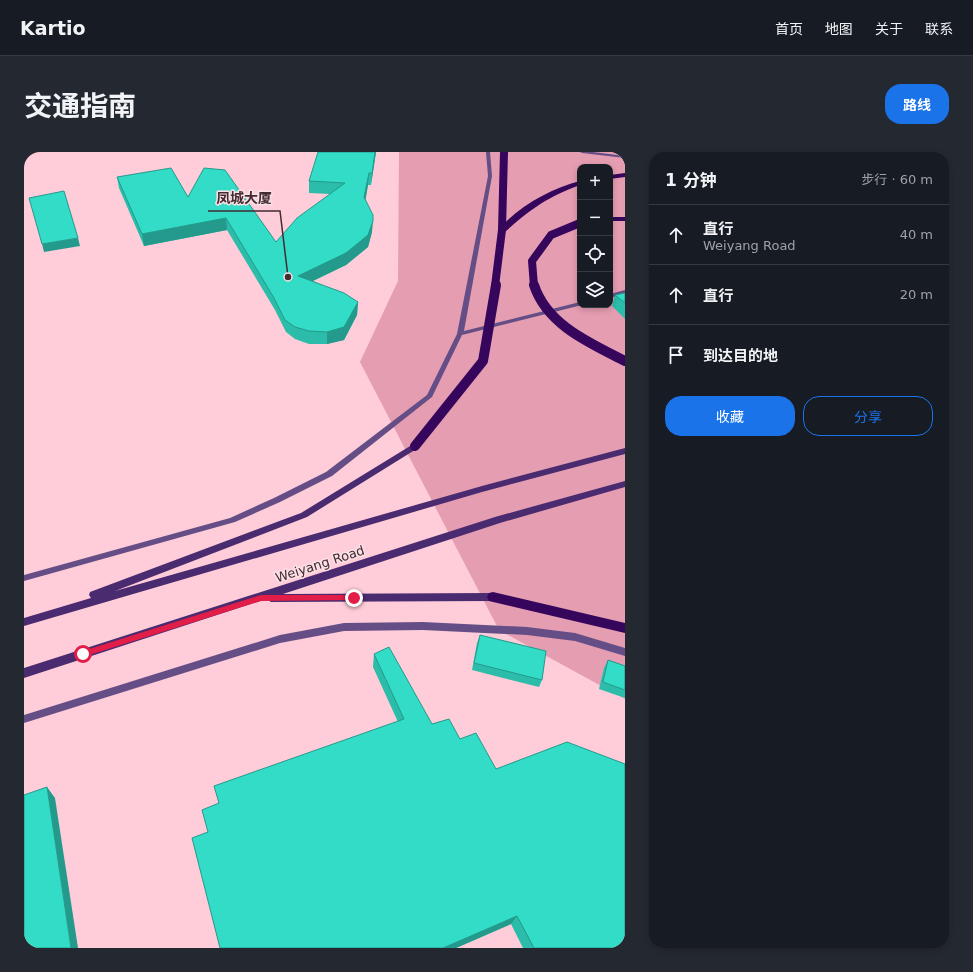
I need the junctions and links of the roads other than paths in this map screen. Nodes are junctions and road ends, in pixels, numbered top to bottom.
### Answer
1 (488, 152) edge
2 (504, 152) edge
3 (582, 152) edge
4 (625, 157) edge
5 (625, 175) edge
6 (613, 177) edge
7 (577, 184) edge
8 (625, 218) edge
9 (613, 219) edge
10 (577, 224) edge
11 (502, 230) junction
12 (625, 292) edge
13 (613, 295) edge
14 (577, 305) edge
15 (460, 334) junction
16 (625, 361) edge
17 (415, 446) joint
18 (625, 451) edge
19 (625, 484) edge
20 (24, 578) edge
21 (493, 597) joint
22 (261, 598) junction
23 (25, 622) edge
24 (625, 628) edge
25 (625, 652) edge
26 (24, 673) edge
27 (24, 719) edge

1 - 15 main road
2 - 11 highway, bridge
3 - 4 main road
5 - 6 highway
7 - 11 highway
8 - 9 highway
10 - 16 highway, bridge
11 - 17 highway, bridge
12 - 13 main road
14 - 15 main road
15 - 20 main road
17 - 23 main road
18 - 23 main road, Weiyang Road
19 - 22 main road, Weiyang Road
21 - 22 main road
21 - 24 highway
22 - 26 main road, Weiyang Road
25 - 27 main road

